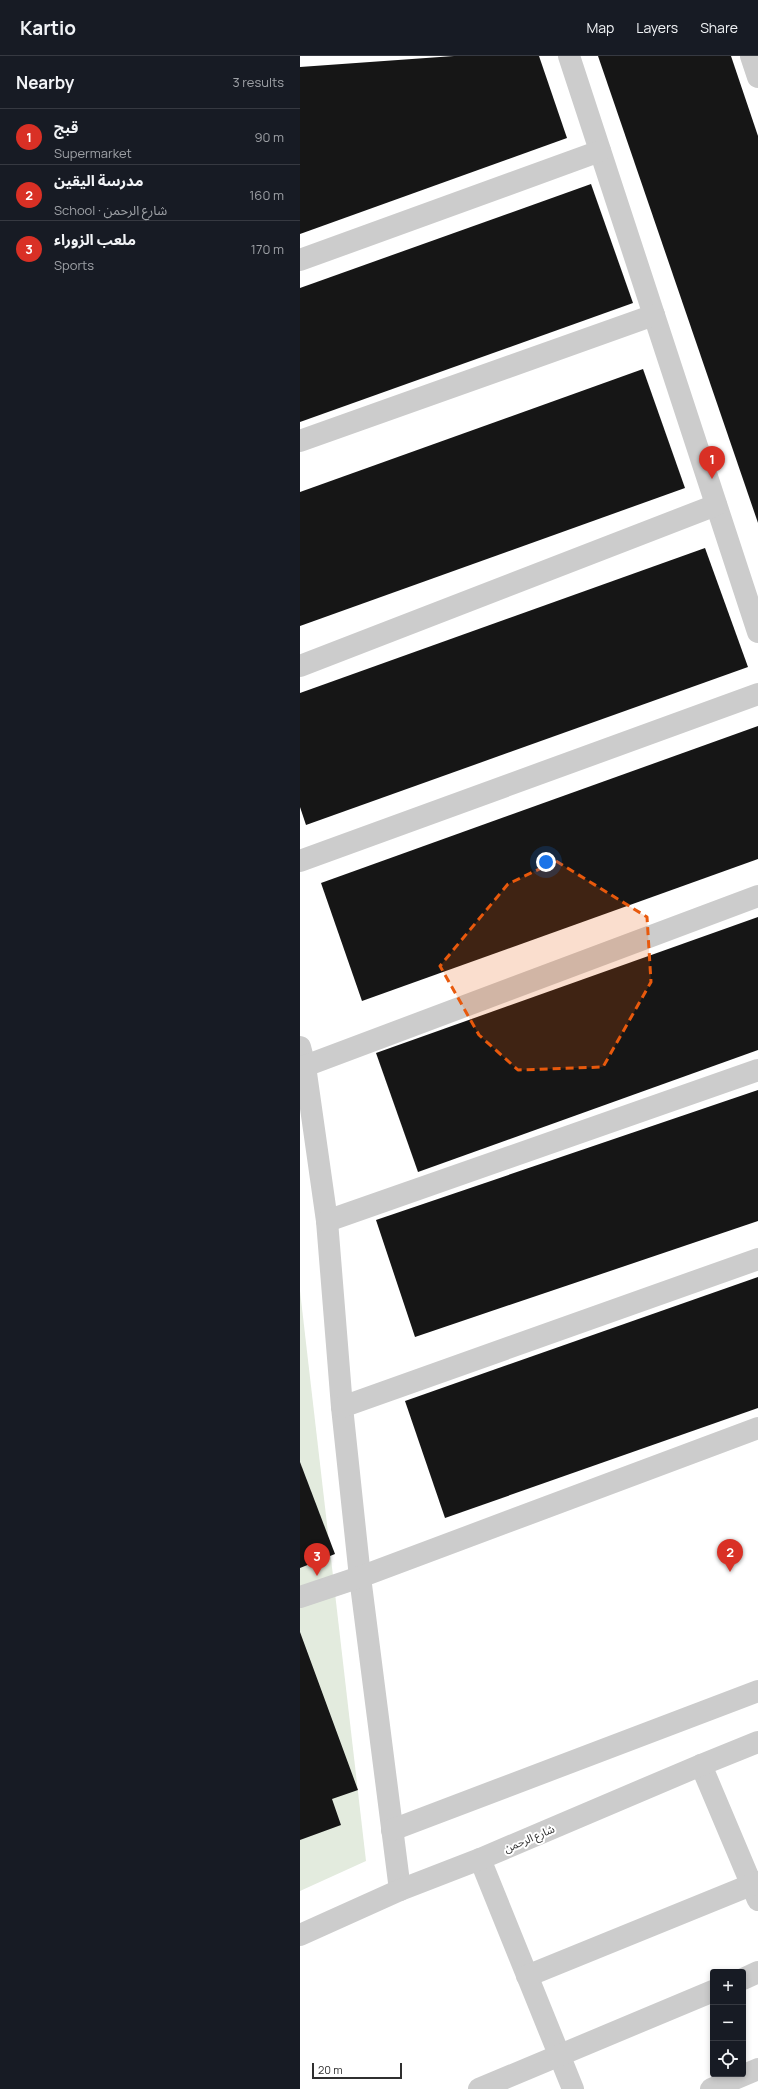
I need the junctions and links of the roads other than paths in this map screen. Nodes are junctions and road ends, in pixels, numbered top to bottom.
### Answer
1 (569, 56) edge
2 (751, 56) edge
3 (758, 77) edge
4 (600, 151) junction
5 (300, 260) edge
6 (654, 315) junction
7 (300, 441) edge
8 (716, 505) junction
9 (758, 632) edge
10 (300, 666) edge
11 (758, 694) edge
12 (300, 862) edge
13 (758, 896) edge
14 (302, 1056) edge
15 (758, 1070) edge
16 (327, 1221) junction
17 (758, 1259) edge
18 (342, 1407) junction
19 (758, 1428) edge
20 (360, 1577) junction
21 (300, 1596) edge
22 (758, 1691) edge
23 (758, 1742) edge
24 (700, 1765) junction
25 (392, 1830) junction
26 (480, 1859) junction
27 (756, 1889) edge
28 (400, 1890) junction
29 (300, 1935) edge
30 (758, 1972) edge
31 (527, 1976) junction
32 (746, 1978) edge
33 (710, 1993) edge
34 (560, 2056) junction
35 (758, 2068) edge
36 (479, 2089) edge
37 (573, 2089) edge
38 (711, 2089) edge

1 - 4 street
2 - 3 street
4 - 5 street
4 - 6 street
6 - 7 street
6 - 8 street
8 - 9 street
8 - 10 street
11 - 12 street
13 - 14 street
14 - 16 street
15 - 16 street
16 - 18 street
17 - 18 street
18 - 20 street
19 - 20 street
20 - 21 street
20 - 25 street
22 - 25 street
23 - 24 street, شارع الرحمن
24 - 26 street, شارع الرحمن
24 - 27 street
25 - 28 street
26 - 28 street, شارع الرحمن
26 - 31 street
27 - 31 street
28 - 29 street, شارع الرحمن
30 - 32 street
31 - 34 street
33 - 34 street
34 - 36 street
34 - 37 street
35 - 38 street

